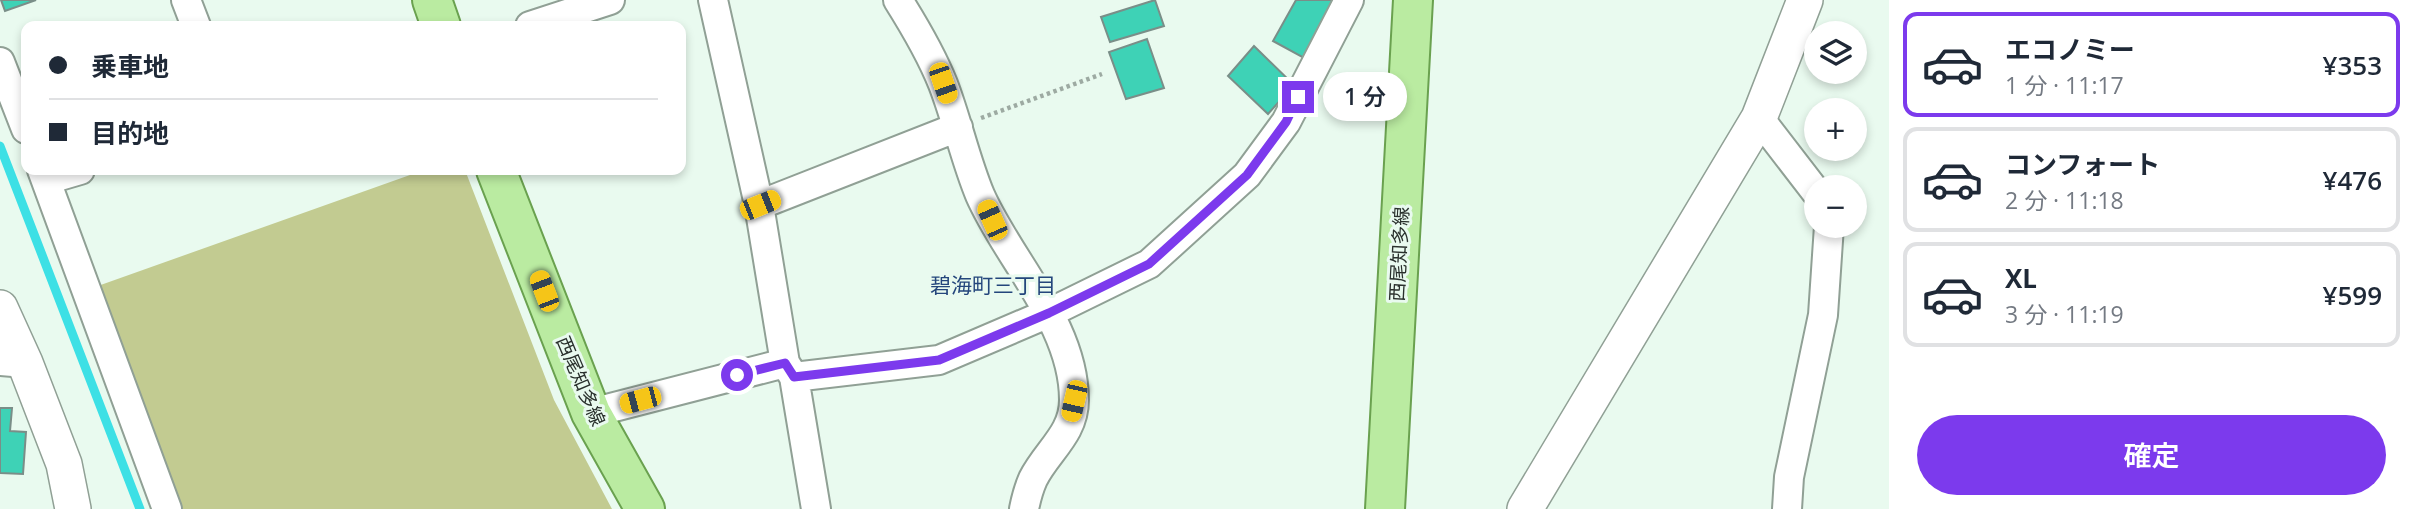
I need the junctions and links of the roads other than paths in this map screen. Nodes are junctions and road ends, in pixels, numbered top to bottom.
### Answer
1 (186, 0) edge
2 (432, 0) edge
3 (610, 0) edge
4 (713, 0) edge
5 (898, 0) edge
6 (1349, 0) edge
7 (1413, 0) edge
8 (1805, 0) edge
9 (194, 21) edge
10 (439, 21) edge
11 (545, 21) edge
12 (0, 62) edge
13 (21, 117) edge
14 (1759, 118) junction
15 (958, 127) junction
16 (44, 175) edge
17 (498, 175) edge
18 (1804, 176) edge
19 (760, 205) junction
20 (1828, 238) edge
21 (0, 308) edge
22 (1049, 313) junction
23 (13, 362) edge
24 (790, 370) junction
25 (592, 413) junction
26 (73, 509) edge
27 (167, 509) edge
28 (645, 509) edge
29 (816, 509) edge
30 (1024, 509) edge
31 (1385, 509) edge
32 (1525, 509) edge
33 (1787, 509) edge

1 - 9 street
2 - 10 main road
3 - 11 street
4 - 19 street
5 - 15 street
6 - 22 street
7 - 31 main road, 西尾知多線
8 - 14 street
12 - 13 street
14 - 18 street
14 - 32 street
15 - 19 street
15 - 22 street
16 - 27 street
17 - 25 main road, 西尾知多線
19 - 24 street
20 - 33 street
21 - 23 street
22 - 24 street
22 - 30 street
23 - 26 street
24 - 25 street
24 - 29 street
25 - 28 main road, 西尾知多線

